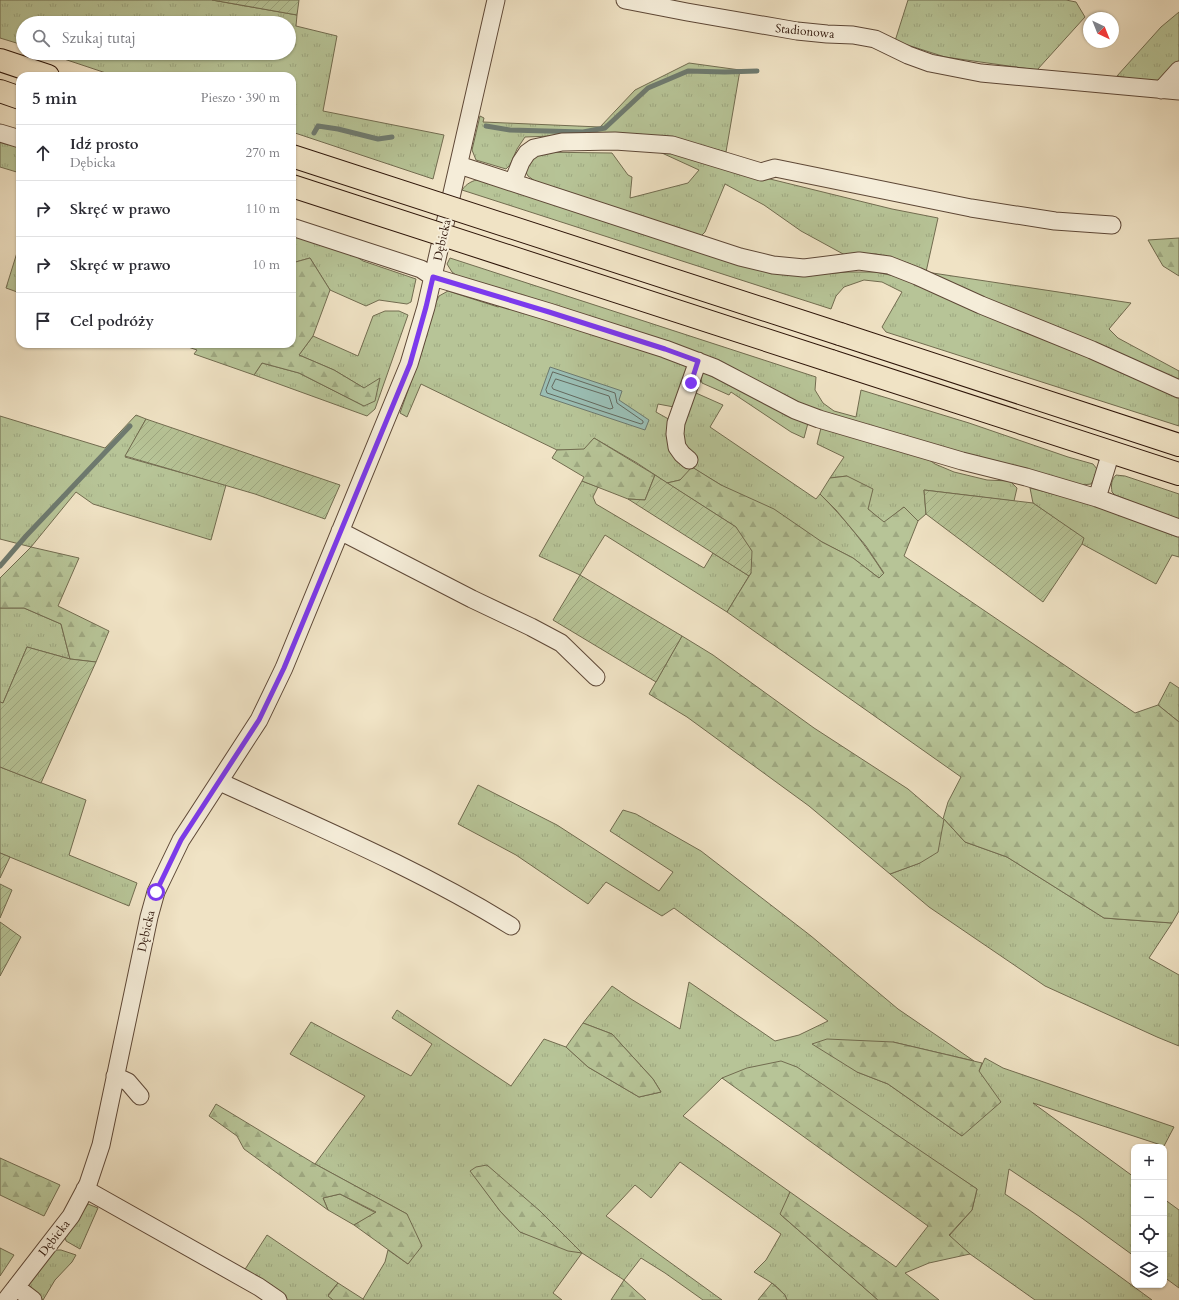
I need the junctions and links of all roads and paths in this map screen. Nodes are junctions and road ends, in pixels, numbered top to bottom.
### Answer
1 (496, 0) edge
2 (625, 0) edge
3 (0, 60) edge
4 (1179, 70) edge
5 (36, 72) edge
6 (1162, 90) junction
7 (0, 91) edge
8 (1179, 91) edge
9 (16, 97) edge
10 (0, 133) edge
11 (16, 138) edge
12 (296, 157) edge
13 (459, 165) junction
14 (513, 182) junction
15 (296, 187) edge
16 (1112, 225) dead end
17 (296, 228) edge
18 (433, 277) junction
19 (698, 361) junction
20 (1179, 388) edge
21 (1179, 445) edge
22 (1111, 452) junction
23 (689, 460) dead end
24 (1179, 474) edge
25 (1097, 498) junction
26 (1179, 528) edge
27 (340, 531) junction
28 (596, 677) dead end
29 (220, 782) junction
30 (512, 926) dead end
31 (116, 1076) junction
32 (140, 1096) dead end
33 (85, 1189) junction
34 (16, 1287) junction
35 (6, 1300) edge
36 (33, 1300) edge
37 (278, 1300) edge

1 - 13 street, Dębicka
2 - 6 street, Stadionowa
3 - 5 highway
4 - 6 street
6 - 8 street, Stadionowa
7 - 9 highway
10 - 11 street
12 - 21 highway, bridge
13 - 14 street
13 - 18 street, Dębicka
14 - 16 street
14 - 20 street
15 - 22 highway, bridge
17 - 18 street
18 - 19 street
18 - 27 street, Dębicka
19 - 23 street
19 - 25 street
22 - 24 highway
22 - 25 street
25 - 26 street
27 - 28 street
27 - 29 street, Dębicka
29 - 30 street
29 - 31 street, Dębicka
31 - 32 street
31 - 33 street, Dębicka
33 - 34 street, Dębicka
33 - 37 street
34 - 35 street, Dębicka
34 - 36 street

